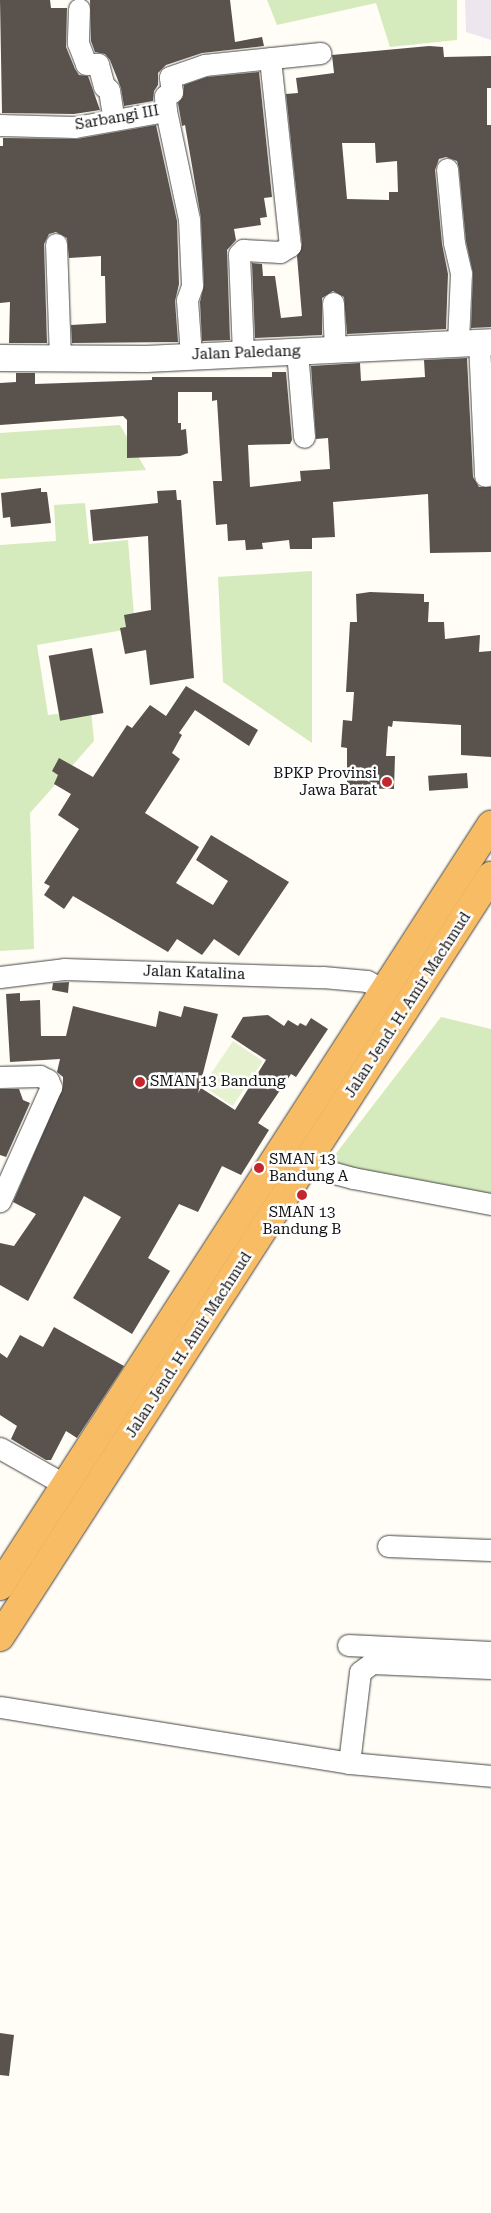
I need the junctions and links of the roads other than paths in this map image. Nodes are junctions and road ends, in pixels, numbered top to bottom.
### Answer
1 (79, 9) dead end
2 (320, 53) dead end
3 (270, 58) junction
4 (166, 111) junction
5 (114, 120) junction
6 (0, 125) edge
7 (447, 168) dead end
8 (56, 244) dead end
9 (333, 303) dead end
10 (476, 342) edge
11 (297, 351) junction
12 (335, 351) junction
13 (243, 354) junction
14 (191, 356) junction
15 (0, 358) edge
16 (60, 358) junction
17 (304, 436) dead end
18 (485, 476) dead end
19 (491, 825) edge
20 (491, 876) edge
21 (0, 977) edge
22 (385, 991) junction
23 (0, 1077) edge
24 (304, 1165) junction
25 (0, 1201) edge
26 (491, 1204) edge
27 (177, 1311) junction
28 (201, 1326) junction
29 (151, 1351) junction
30 (175, 1366) junction
31 (0, 1448) edge
32 (65, 1485) junction
33 (388, 1546) dead end
34 (491, 1550) edge
35 (0, 1586) edge
36 (0, 1638) edge
37 (348, 1645) dead end
38 (491, 1652) edge
39 (491, 1668) edge
40 (0, 1707) edge
41 (349, 1763) junction
42 (491, 1776) edge

1 - 5 street
2 - 3 street, Sarbangi III
3 - 4 street, Sarbangi III
3 - 13 street
4 - 5 street, Sarbangi III
4 - 14 street
5 - 6 street, Sarbangi III
7 - 10 street
8 - 16 street
9 - 12 street
10 - 12 street, Jalan Paledang
10 - 18 street
11 - 12 street, Jalan Paledang
11 - 13 street, Jalan Paledang
11 - 17 street
13 - 14 street, Jalan Paledang
14 - 16 street, Jalan Paledang
15 - 16 street, Jalan Paledang
19 - 22 highway, Jalan Jend. H. Amir Machmud
20 - 24 highway, Jalan Jend. H. Amir Machmud
21 - 22 street, Jalan Katalina
22 - 27 highway, Jalan Jend. H. Amir Machmud
23 - 25 street
24 - 26 street
24 - 28 highway, Jalan Jend. H. Amir Machmud
27 - 28 highway
27 - 29 highway, Jalan Jend. H. Amir Machmud
28 - 30 highway, Jalan Jend. H. Amir Machmud
29 - 30 highway
29 - 32 highway, Jalan Jend. H. Amir Machmud
30 - 36 highway, Jalan Jend. H. Amir Machmud
31 - 32 street
32 - 35 highway, Jalan Jend. H. Amir Machmud
33 - 34 street
37 - 38 street
39 - 41 street
40 - 41 street
41 - 42 street

